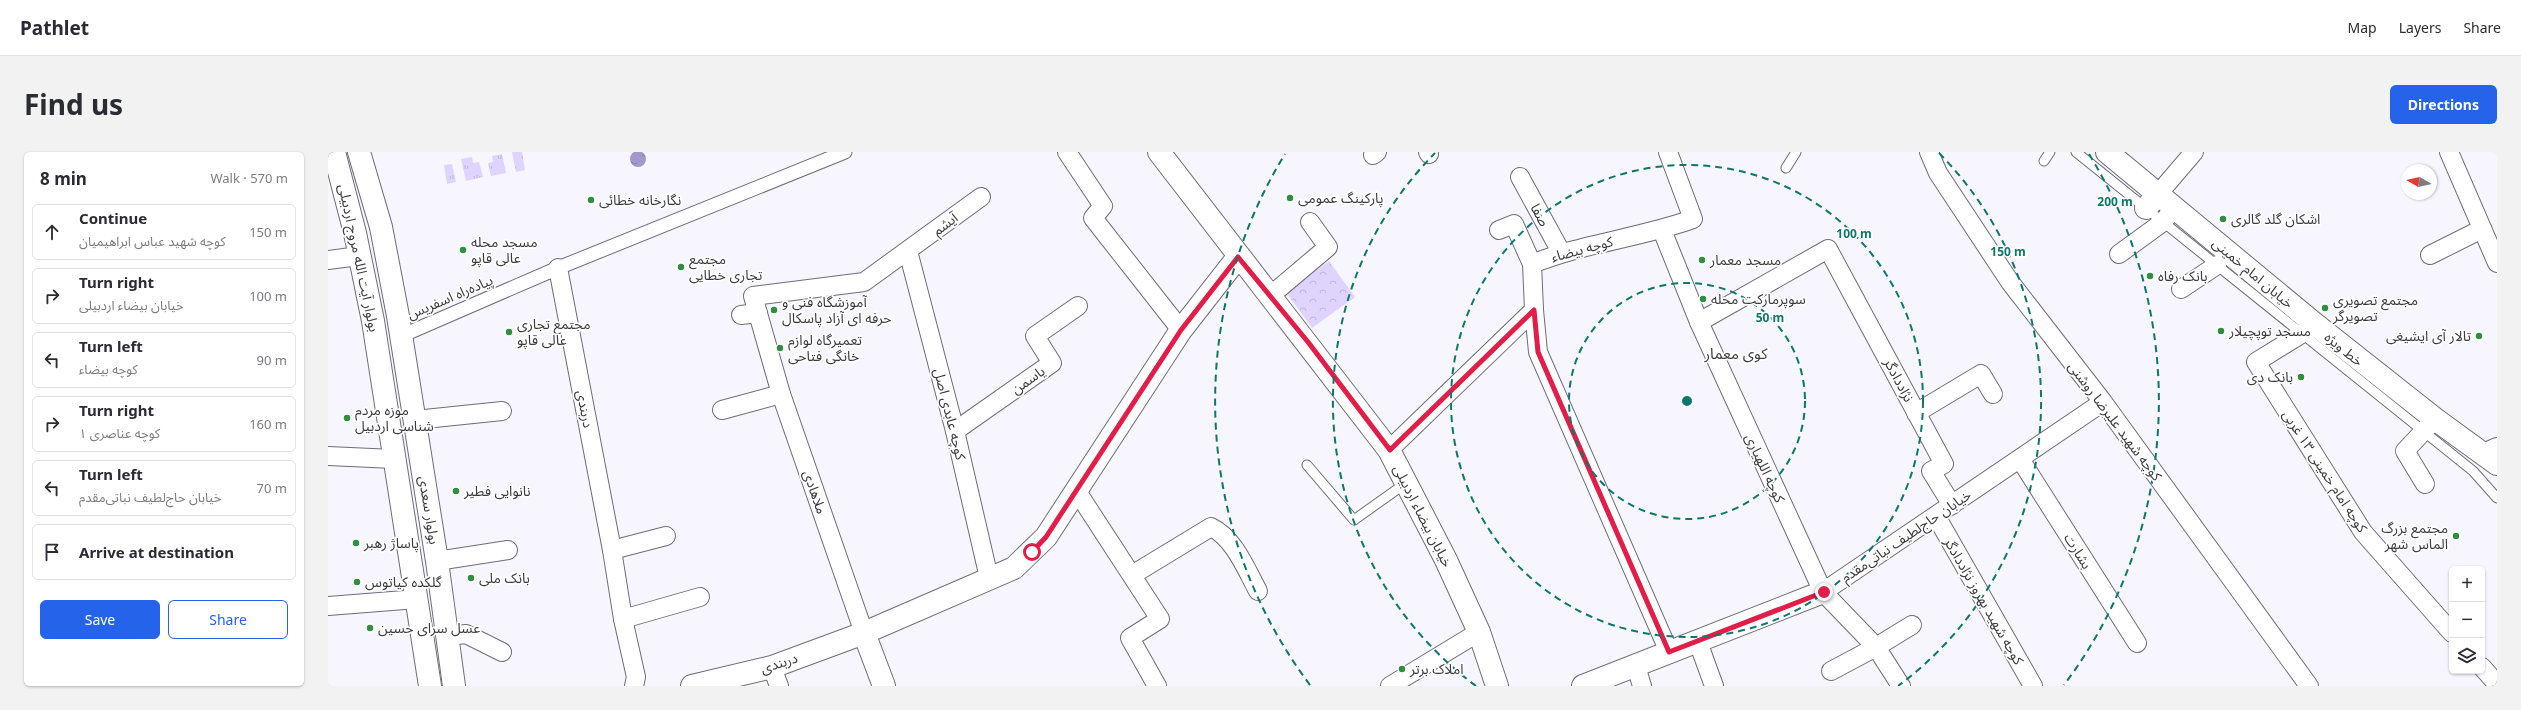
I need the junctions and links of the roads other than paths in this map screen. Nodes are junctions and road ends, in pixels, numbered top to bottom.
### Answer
1 (359, 152) edge
2 (845, 152) edge
3 (1067, 152) edge
4 (1159, 152) edge
5 (1668, 152) edge
6 (1796, 152) edge
7 (1929, 152) edge
8 (2050, 152) edge
9 (2076, 152) edge
10 (2107, 152) edge
11 (2194, 152) edge
12 (2449, 152) edge
13 (337, 154) edge
14 (2044, 161) dead end
15 (1786, 168) dead end
16 (1520, 177) dead end
17 (981, 197) dead end
18 (2152, 200) junction
19 (2169, 214) junction
20 (1310, 222) dead end
21 (1499, 230) dead end
22 (1662, 230) junction
23 (2482, 230) junction
24 (908, 251) junction
25 (1561, 252) junction
26 (2119, 254) dead end
27 (2430, 255) dead end
28 (360, 256) junction
29 (1238, 257) junction
30 (2224, 259) junction
31 (328, 260) edge
32 (2497, 263) edge
33 (1532, 264) junction
34 (558, 268) junction
35 (2181, 289) dead end
36 (1270, 296) junction
37 (1078, 306) dead end
38 (750, 308) joint
39 (1534, 310) junction
40 (1699, 322) junction
41 (400, 326) junction
42 (2309, 329) junction
43 (1181, 330) junction
44 (375, 331) junction
45 (781, 394) junction
46 (1993, 394) dead end
47 (2103, 402) junction
48 (722, 410) dead end
49 (502, 411) dead end
50 (1916, 413) junction
51 (415, 420) junction
52 (2429, 425) junction
53 (955, 432) junction
54 (1390, 450) junction
55 (2492, 455) edge
56 (328, 456) edge
57 (394, 459) junction
58 (2020, 459) junction
59 (1307, 465) dead end
60 (1406, 483) junction
61 (2425, 484) dead end
62 (1076, 490) junction
63 (2497, 498) edge
64 (1952, 505) junction
65 (1936, 516) junction
66 (666, 536) dead end
67 (508, 550) dead end
68 (612, 550) junction
69 (437, 561) junction
70 (1132, 575) junction
71 (989, 578) junction
72 (1258, 590) dead end
73 (1824, 592) junction
74 (700, 597) dead end
75 (417, 599) junction
76 (328, 606) edge
77 (623, 619) junction
78 (1912, 625) dead end
79 (2449, 630) edge
80 (864, 632) junction
81 (1479, 632) junction
82 (447, 636) junction
83 (1698, 642) junction
84 (2137, 644) dead end
85 (1876, 648) junction
86 (502, 652) dead end
87 (1669, 652) junction
88 (1831, 671) dead end
89 (776, 676) edge
90 (1639, 676) edge
91 (430, 686) edge
92 (454, 686) edge
93 (634, 686) edge
94 (692, 686) edge
95 (884, 686) edge
96 (1157, 686) edge
97 (1390, 686) edge
98 (1497, 686) edge
99 (1583, 686) edge
100 (1714, 686) edge
101 (1900, 686) edge
102 (2033, 686) edge
103 (2309, 686) edge

1 - 41 street, بولوار آیت الله مروج اردبیلی
2 - 34 street, پیاده‌راه اسفریس
3 - 43 street
4 - 29 street, خیابان بیضاء اردبیلی
5 - 22 street
6 - 15 lane
7 - 47 street, کوچه شهید علیرضا روشنی
8 - 14 lane
9 - 18 lane
10 - 18 street, خیابان امام خمینی
11 - 18 street
12 - 23 street
13 - 28 street, بولوار آیت الله مروج اردبیلی
16 - 25 street, صفا
17 - 24 street, آیشم
18 - 19 street, خیابان امام خمینی
19 - 26 street
19 - 30 street, خیابان امام خمینی
20 - 36 street
21 - 33 street
22 - 25 street, کوچه بیضاء
22 - 40 street, کوچه اللهیاری
23 - 27 street
23 - 32 street
24 - 38 street, آیشم
24 - 53 street, کوچه عابدی اصل
25 - 33 street, کوچه بیضاء
28 - 31 street
28 - 44 street, بولوار آیت الله مروج اردبیلی
29 - 36 street, خیابان بیضاء اردبیلی
29 - 43 street, دربندی
30 - 35 street
30 - 42 street, خیابان امام خمینی
33 - 39 street, کوچه بیضاء
34 - 41 street, پیاده‌راه اسفریس
34 - 68 street, دربندی
36 - 54 street, خیابان بیضاء اردبیلی
37 - 53 street, یاسمن
38 - 45 street, ملاهادی
39 - 54 street
39 - 87 street, کوچه بیضاء
40 - 50 street, نژاددادگر
40 - 73 street, کوچه اللهیاری
41 - 44 street
41 - 51 street, بولوار سعدی
42 - 52 street, خیابان امام خمینی
42 - 79 street, کوچه امام خمینی ۱۳ غربی
43 - 62 street, دربندی
44 - 57 street, بولوار سعدی
45 - 48 street
45 - 80 street, ملاهادی
46 - 50 street
47 - 58 street, خیابان حاج‌لطیف نباتی‌مقدم
47 - 103 street, کوچه شهید علیرضا روشنی
49 - 51 street
50 - 64 street, نژاددادگر
51 - 69 street, بولوار سعدی
52 - 55 street, خیابان امام خمینی
52 - 61 street
52 - 63 lane
53 - 71 street, کوچه عابدی اصل
54 - 60 street, خیابان بیضاء اردبیلی
56 - 57 street
57 - 75 street, بولوار سعدی
58 - 64 street, خیابان حاج‌لطیف نباتی‌مقدم
58 - 84 street, بشارت
59 - 60 lane
60 - 81 street, خیابان بیضاء اردبیلی
62 - 70 street
62 - 71 street, دربندی
64 - 65 street, خیابان حاج‌لطیف نباتی‌مقدم
65 - 73 street, خیابان حاج‌لطیف نباتی‌مقدم
65 - 102 street, کوچه شهید بهروز نژاددادگر
66 - 68 street
67 - 69 street
68 - 77 street, دربندی
69 - 82 street, بولوار سعدی
70 - 72 street
70 - 96 street
71 - 80 street, دربندی
73 - 83 street, خیابان حاج‌لطیف نباتی‌مقدم
73 - 85 street, کوچه اللهیاری
74 - 77 street
75 - 76 street
75 - 91 street, بولوار سعدی
77 - 93 street, دربندی
78 - 85 street
80 - 89 street, دربندی
80 - 95 street, ملاهادی
81 - 97 street
81 - 98 street, خیابان بیضاء اردبیلی
82 - 86 street
82 - 92 street, بولوار سعدی
83 - 87 street, خیابان حاج‌لطیف نباتی‌مقدم
83 - 100 street
85 - 88 street
85 - 101 street, کوچه اللهیاری
87 - 90 street, خیابان حاج‌لطیف نباتی‌مقدم
89 - 94 street, دربندی
90 - 99 street, خیابان حاج‌لطیف نباتی‌مقدم

